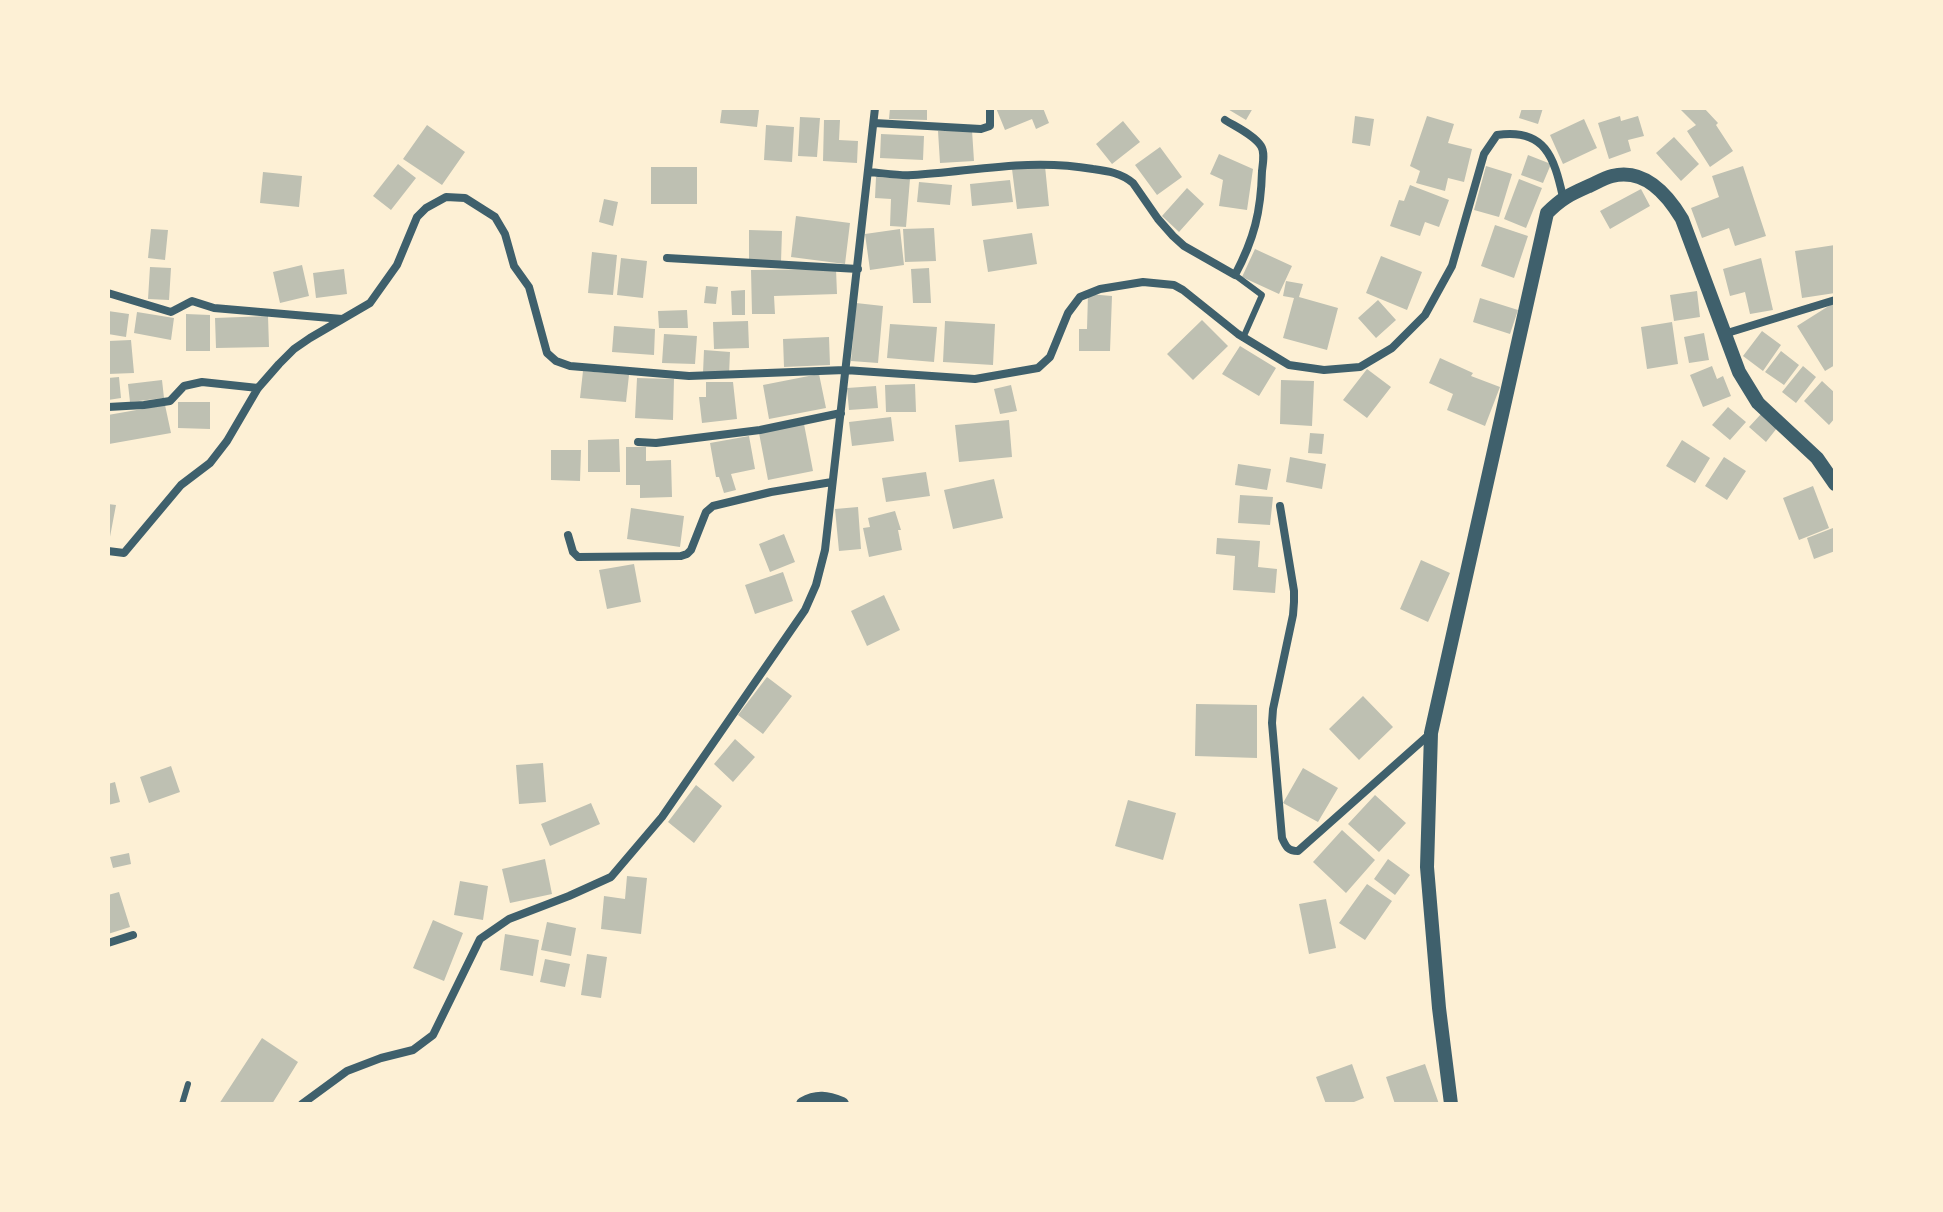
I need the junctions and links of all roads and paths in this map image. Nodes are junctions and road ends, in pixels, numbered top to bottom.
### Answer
1 (875, 108) edge
2 (990, 108) edge
3 (1225, 120) dead end
4 (874, 123) junction
5 (869, 172) junction
6 (1563, 197) junction
7 (667, 258) dead end
8 (858, 269) junction
9 (1235, 275) junction
10 (108, 293) edge
11 (1835, 300) edge
12 (342, 319) junction
13 (1724, 334) junction
14 (1243, 338) junction
15 (845, 370) junction
16 (258, 388) junction
17 (108, 407) edge
18 (841, 413) junction
19 (638, 442) dead end
20 (832, 482) junction
21 (1835, 484) edge
22 (1280, 506) dead end
23 (568, 535) dead end
24 (108, 551) edge
25 (1431, 733) junction
26 (133, 935) dead end
27 (108, 943) edge
28 (188, 1084) dead end
29 (808, 1101) edge
30 (182, 1104) edge
31 (302, 1104) edge
32 (842, 1104) edge
33 (1451, 1104) edge

1 - 4 street
2 - 4 street
3 - 9 street
4 - 5 street
5 - 8 street
5 - 9 street
6 - 13 street
6 - 14 street
6 - 25 street
7 - 8 street
8 - 15 street
9 - 14 lane
10 - 12 street
11 - 13 street
12 - 15 street
12 - 16 street
13 - 21 street
14 - 15 street
15 - 18 street
16 - 17 street
16 - 24 street
18 - 19 street
18 - 20 street
20 - 23 street
20 - 31 street
22 - 25 street
25 - 33 street
26 - 27 street
28 - 30 lane
29 - 32 street

